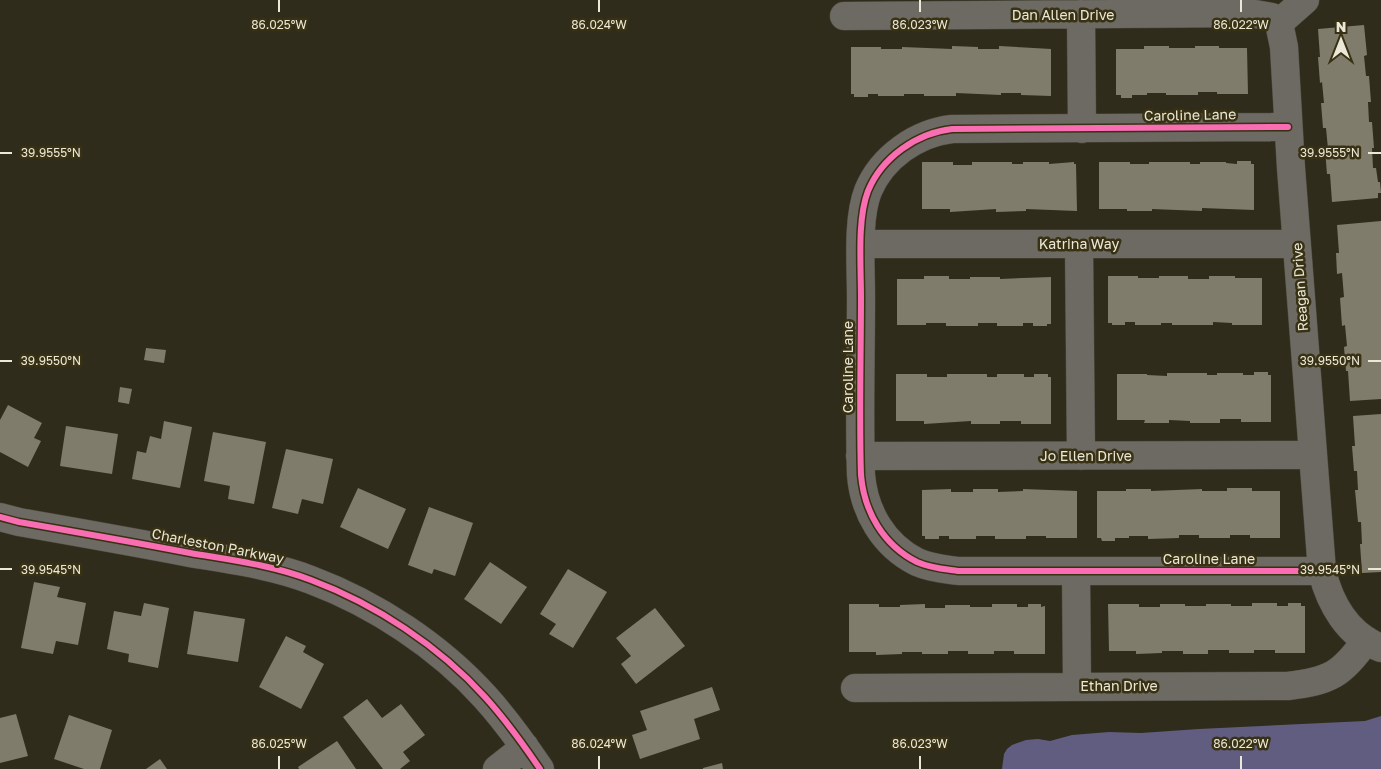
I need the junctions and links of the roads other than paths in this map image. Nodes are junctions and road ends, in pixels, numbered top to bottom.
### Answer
1 (1305, 0) edge
2 (1081, 14) junction
3 (844, 16) dead end
4 (1279, 23) junction
5 (1288, 127) junction
6 (1082, 129) junction
7 (861, 244) junction
8 (1079, 244) junction
9 (1296, 244) junction
10 (1312, 455) junction
11 (860, 456) junction
12 (1081, 456) junction
13 (0, 517) edge
14 (1322, 571) junction
15 (1076, 572) junction
16 (1373, 644) edge
17 (1077, 686) junction
18 (855, 688) dead end
19 (532, 758) edge
20 (497, 769) edge

1 - 4 street
2 - 3 street, Dan Allen Drive
2 - 4 street, Dan Allen Drive
2 - 6 street
4 - 5 street, Reagan Drive
5 - 6 street, Caroline Lane
5 - 9 street, Reagan Drive
6 - 7 street, Caroline Lane
7 - 8 street, Katrina Way
7 - 11 street, Caroline Lane
8 - 9 street, Katrina Way
8 - 12 street
9 - 10 street, Reagan Drive
10 - 12 street, Jo Ellen Drive
10 - 14 street, Reagan Drive
11 - 12 street, Jo Ellen Drive
11 - 15 street, Caroline Lane
13 - 19 street, Charleston Parkway
14 - 15 street, Caroline Lane
14 - 16 street, Reagan Drive
15 - 17 street
16 - 17 street, Ethan Drive
17 - 18 street, Ethan Drive
19 - 20 street

